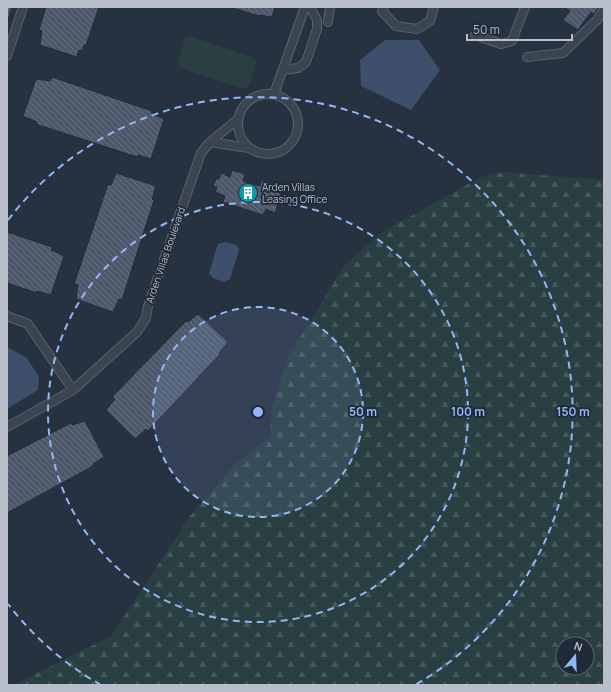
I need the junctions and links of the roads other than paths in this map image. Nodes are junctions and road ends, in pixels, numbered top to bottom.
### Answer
1 (23, 7) edge
2 (306, 7) edge
3 (310, 7) edge
4 (330, 7) edge
5 (384, 7) edge
6 (434, 7) edge
7 (526, 7) edge
8 (604, 10) edge
9 (328, 22) dead end
10 (475, 35) dead end
11 (7, 56) edge
12 (527, 57) dead end
13 (283, 70) junction
14 (274, 94) junction
15 (238, 119) junction
16 (210, 142) junction
17 (248, 148) junction
18 (7, 316) edge
19 (73, 390) junction
20 (7, 427) edge

1 - 11 lane
2 - 13 lane
3 - 13 lane
4 - 9 lane
5 - 6 lane
7 - 10 lane
8 - 12 lane
13 - 14 lane
14 - 15 lane, Arden Villas Boulevard
14 - 17 lane
15 - 16 lane, Arden Villas Boulevard
15 - 17 lane
16 - 17 lane
16 - 19 lane, Arden Villas Boulevard
18 - 19 lane
19 - 20 lane, Arden Villas Boulevard

